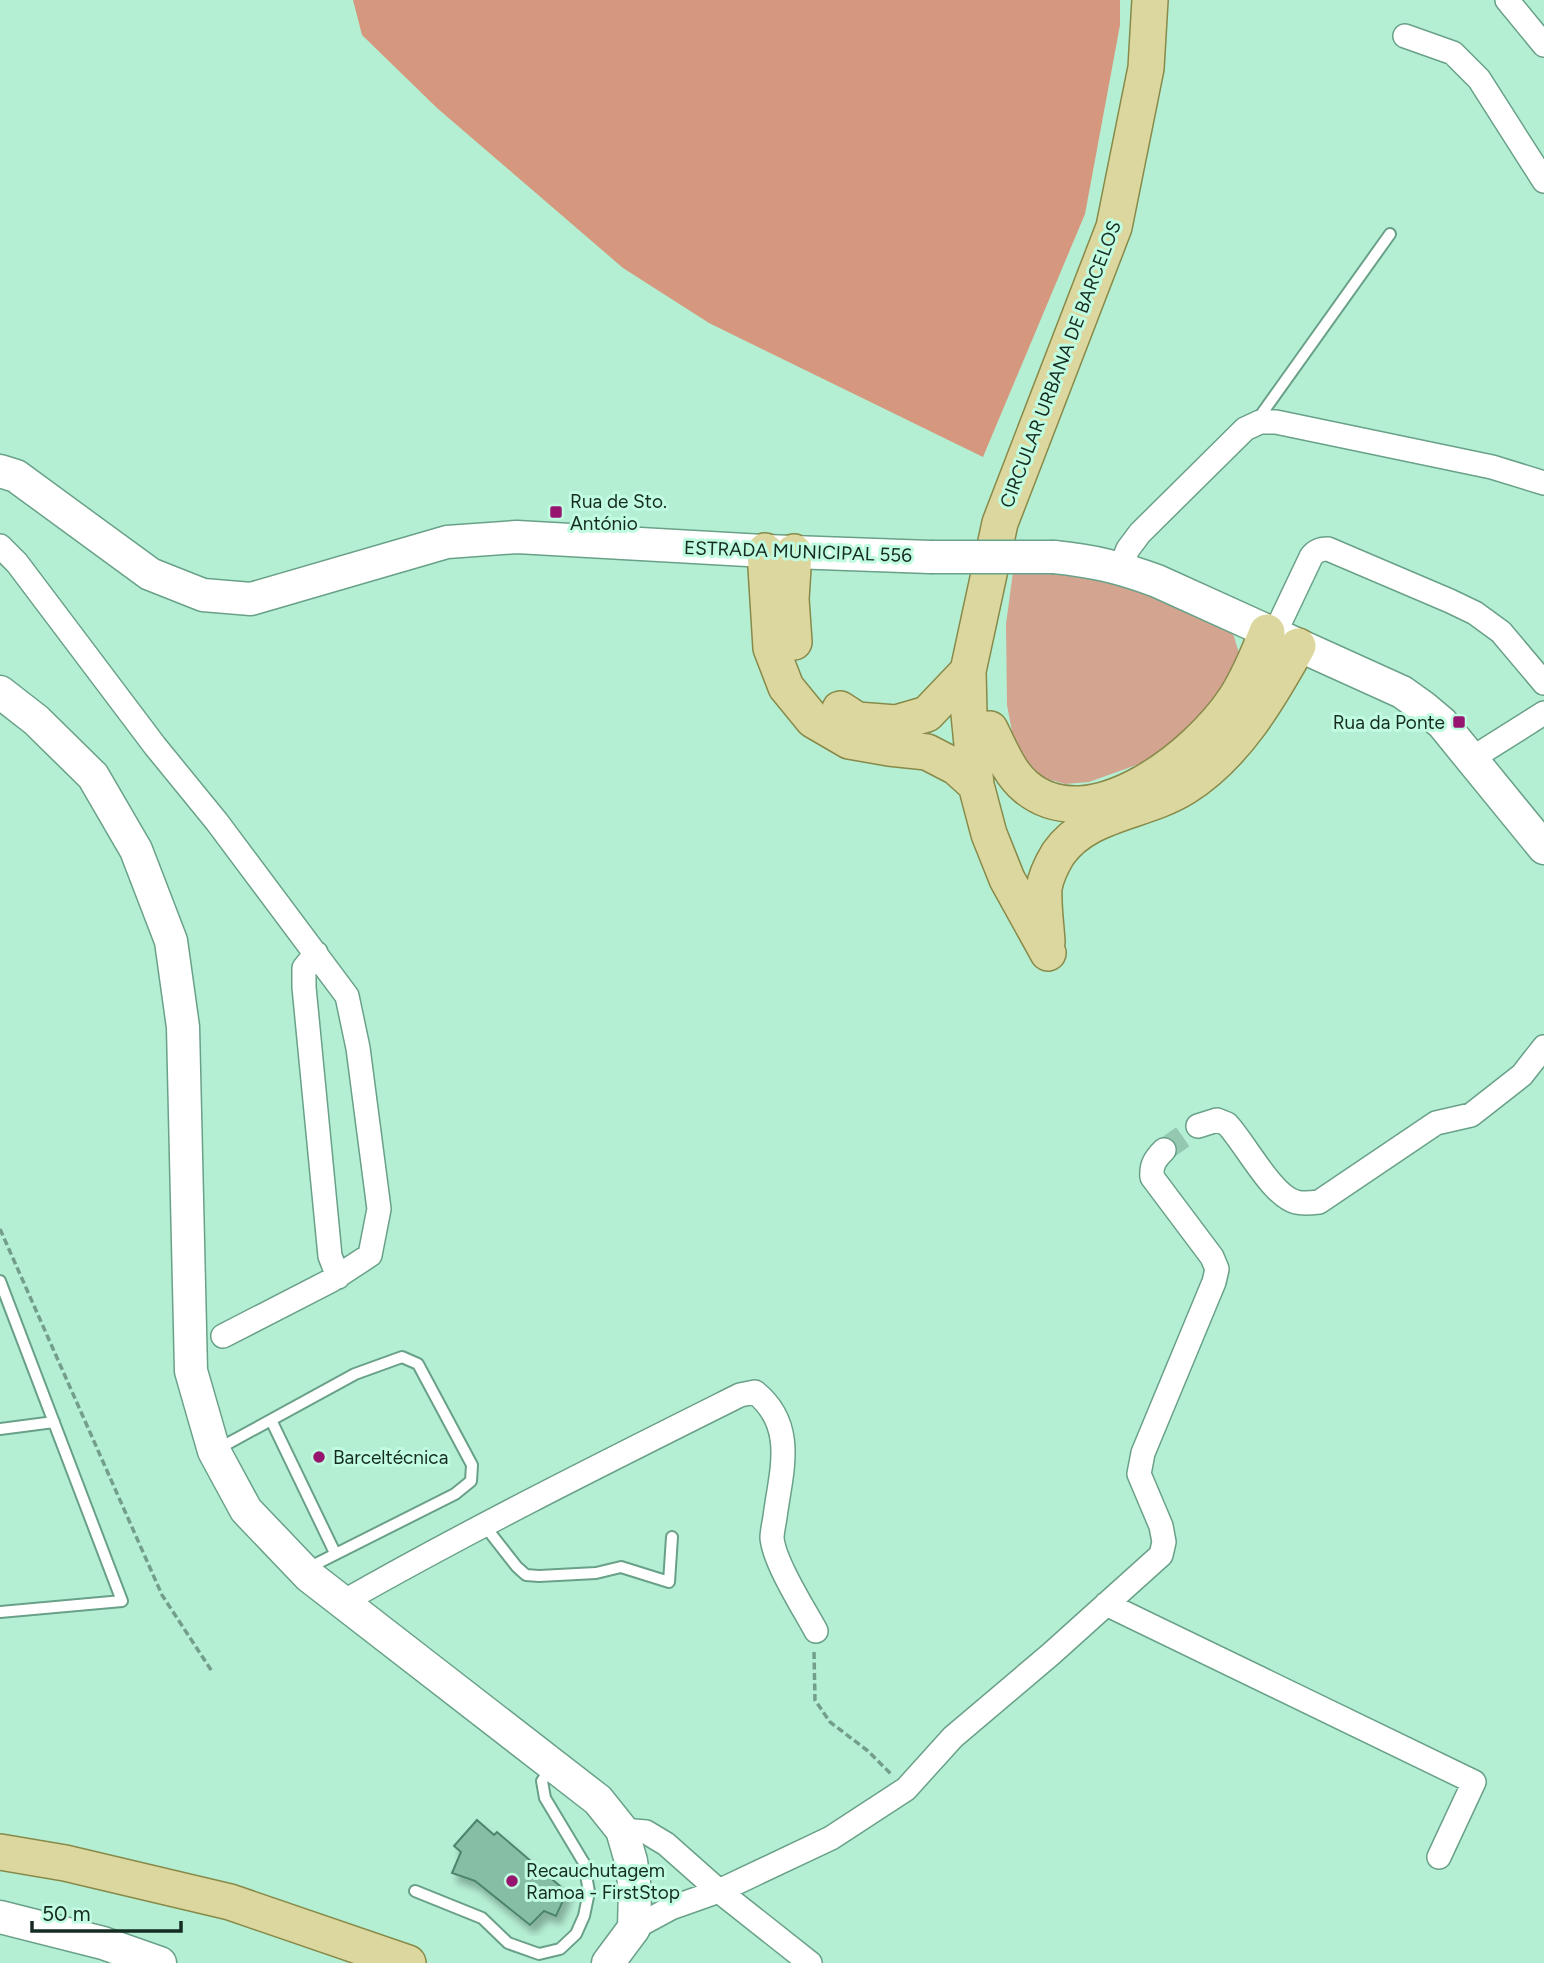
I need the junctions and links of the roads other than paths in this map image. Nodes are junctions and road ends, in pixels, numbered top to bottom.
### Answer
1 (1150, 0) edge
2 (1507, 0) edge
3 (1405, 36) dead end
4 (1544, 45) edge
5 (1544, 181) edge
6 (1390, 234) dead end
7 (1260, 422) junction
8 (0, 471) edge
9 (1544, 483) edge
10 (0, 546) edge
11 (779, 552) junction
12 (1120, 568) junction
13 (983, 602) junction
14 (1279, 638) junction
15 (968, 671) junction
16 (1544, 683) edge
17 (0, 692) edge
18 (1544, 713) edge
19 (990, 729) junction
20 (1471, 759) junction
21 (976, 785) junction
22 (1544, 848) edge
23 (1028, 915) junction
24 (316, 953) junction
25 (1544, 1047) edge
26 (1198, 1126) tunnel mouth
27 (1164, 1150) tunnel mouth
28 (338, 1276) junction
29 (0, 1281) edge
30 (223, 1336) dead end
31 (271, 1420) junction
32 (54, 1422) junction
33 (0, 1429) edge
34 (214, 1451) junction
35 (484, 1525) junction
36 (672, 1537) dead end
37 (335, 1553) junction
38 (304, 1570) junction
39 (343, 1602) junction
40 (1106, 1604) junction
41 (0, 1612) edge
42 (816, 1631) road end
43 (554, 1764) junction
44 (622, 1830) junction
45 (0, 1852) edge
46 (1439, 1857) dead end
47 (65, 1863) junction
48 (415, 1891) dead end
49 (719, 1891) junction
50 (0, 1917) edge
51 (634, 1928) junction
52 (160, 1963) edge
53 (354, 1963) edge
54 (408, 1963) edge
55 (608, 1963) edge
56 (810, 1963) edge

1 - 13 main road, CIRCULAR URBANA DE BARCELOS
2 - 4 street
3 - 5 street
6 - 7 lane
7 - 9 street
7 - 12 street
8 - 11 main road, ESTRADA MUNICIPAL 556
10 - 24 street
11 - 12 main road, ESTRADA MUNICIPAL 556, bridge
11 - 15 main road
11 - 21 main road
12 - 14 main road, ESTRADA MUNICIPAL 556
13 - 15 main road, CIRCULAR URBANA DE BARCELOS
13 - 19 main road, CIRCULAR URBANA DE BARCELOS
14 - 16 street
14 - 19 main road
14 - 20 main road, ESTRADA MUNICIPAL 556
14 - 23 main road
15 - 21 main road, CIRCULAR URBANA DE BARCELOS
17 - 34 main road
18 - 20 street
19 - 23 main road, CIRCULAR URBANA DE BARCELOS
20 - 22 main road, ESTRADA MUNICIPAL 556
21 - 23 main road, CIRCULAR URBANA DE BARCELOS
24 - 28 street
24 - 28 street
25 - 26 street
27 - 40 street
28 - 30 street
29 - 32 lane
31 - 34 lane
31 - 37 lane
31 - 37 lane
32 - 33 lane
32 - 41 lane
34 - 38 main road
35 - 36 lane
35 - 39 street
35 - 42 street
37 - 38 lane
38 - 39 main road
39 - 43 main road
40 - 46 street
40 - 49 street
43 - 44 main road
43 - 48 lane
44 - 49 street
44 - 51 main road
45 - 47 main road
47 - 53 main road
47 - 54 main road
49 - 51 street
49 - 56 street
50 - 52 main road
51 - 55 main road

